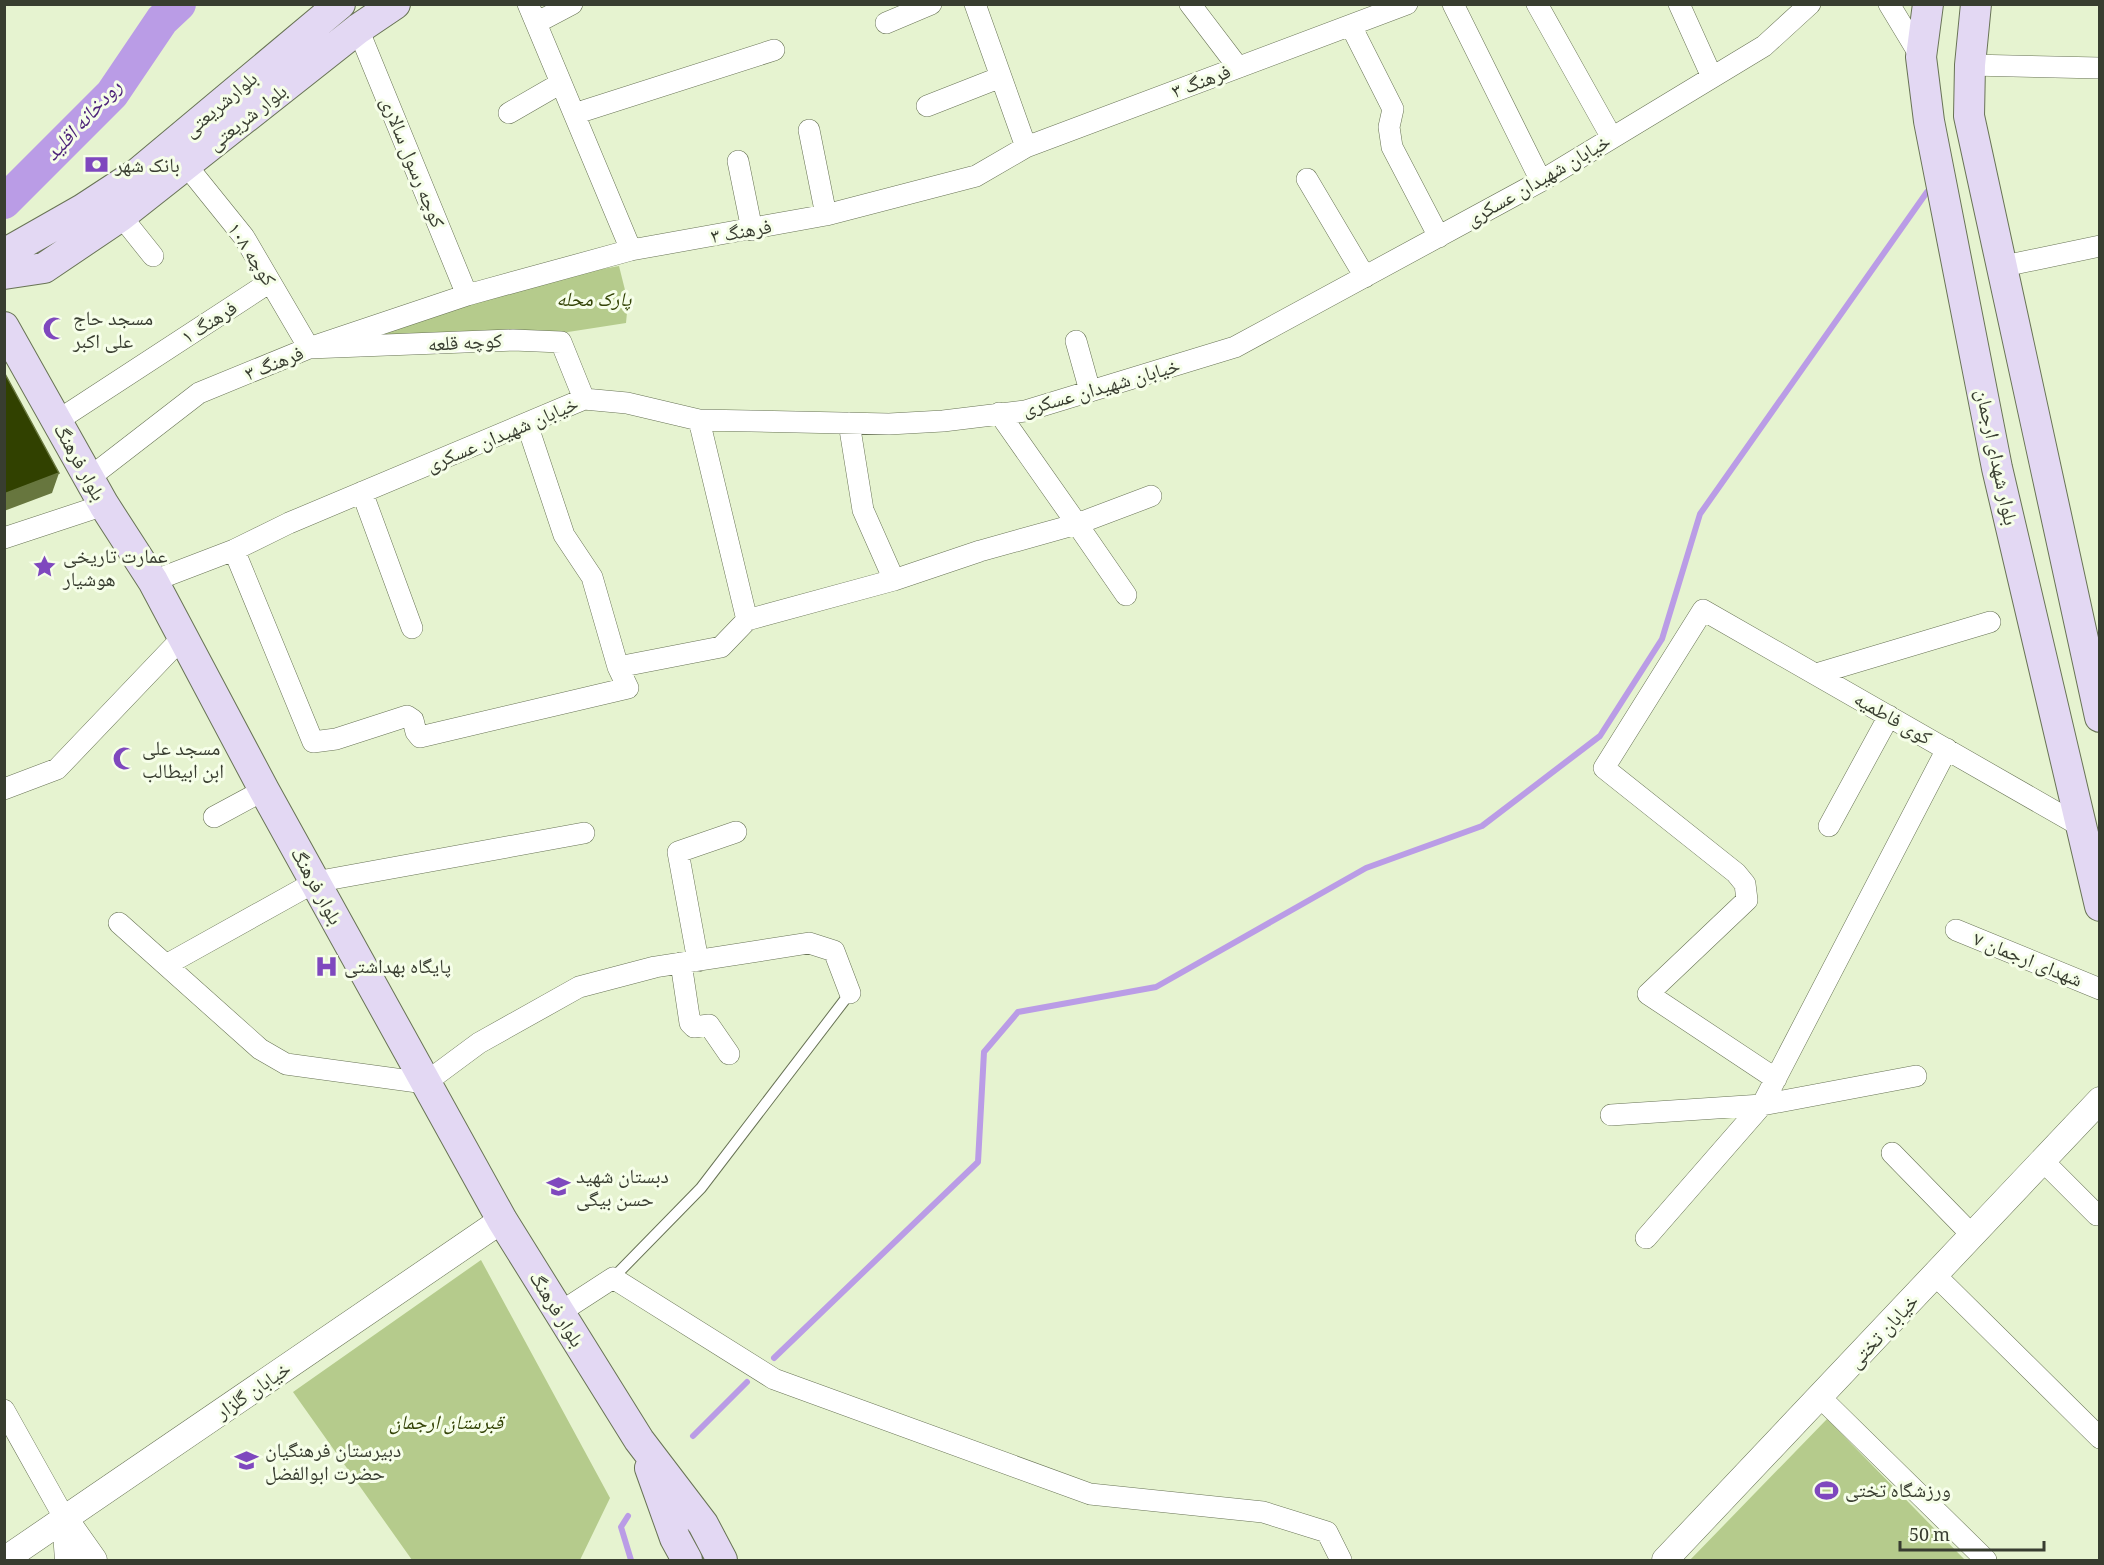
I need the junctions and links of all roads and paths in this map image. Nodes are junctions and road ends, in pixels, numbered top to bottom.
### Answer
1 (340, 4) edge
2 (395, 4) edge
3 (572, 4) edge
4 (931, 4) edge
5 (975, 4) edge
6 (1190, 4) edge
7 (1407, 4) edge
8 (1453, 4) edge
9 (1537, 4) edge
10 (1679, 4) edge
11 (1810, 4) edge
12 (1889, 4) edge
13 (1928, 4) edge
14 (1976, 4) edge
15 (532, 14) edge
16 (886, 23) dead end
17 (1352, 26) junction
18 (358, 29) junction
19 (774, 50) dead end
20 (1921, 57) junction
21 (1970, 65) junction
22 (1238, 67) junction
23 (2100, 68) edge
24 (1001, 77) junction
25 (1712, 77) junction
26 (561, 83) junction
27 (927, 106) dead end
28 (509, 113) dead end
29 (574, 114) junction
30 (1970, 116) junction
31 (1929, 121) junction
32 (809, 130) dead end
33 (1612, 138) junction
34 (1026, 147) junction
35 (738, 161) dead end
36 (186, 165) junction
37 (1307, 179) dead end
38 (1541, 181) junction
39 (121, 216) junction
40 (826, 216) junction
41 (752, 230) junction
42 (1438, 237) junction
43 (2100, 246) edge
44 (631, 250) junction
45 (6, 254) edge
46 (153, 256) dead end
47 (2004, 266) junction
48 (1365, 276) junction
49 (270, 282) junction
50 (467, 295) junction
51 (4, 327) edge
52 (1076, 341) dead end
53 (309, 348) junction
54 (1090, 391) junction
55 (584, 399) junction
56 (999, 413) junction
57 (699, 420) junction
58 (57, 421) junction
59 (849, 423) junction
60 (527, 424) junction
61 (89, 478) junction
62 (362, 492) junction
63 (1151, 496) dead end
64 (104, 505) junction
65 (1077, 524) junction
66 (4, 538) edge
67 (234, 550) junction
68 (894, 580) junction
69 (153, 581) junction
70 (1126, 595) dead end
71 (747, 620) junction
72 (1990, 622) dead end
73 (412, 628) dead end
74 (182, 638) junction
75 (618, 667) junction
76 (1816, 674) junction
77 (1889, 716) junction
78 (2100, 717) edge
79 (1947, 749) junction
80 (4, 789) edge
81 (264, 790) junction
82 (214, 817) dead end
83 (1829, 826) dead end
84 (2082, 827) junction
85 (736, 832) dead end
86 (584, 833) dead end
87 (2097, 874) edge
88 (315, 882) junction
89 (2100, 906) edge
90 (119, 923) dead end
91 (1956, 930) dead end
92 (690, 962) junction
93 (166, 965) junction
94 (2100, 989) edge
95 (850, 993) joint
96 (729, 1054) dead end
97 (1916, 1076) dead end
98 (1776, 1079) junction
99 (425, 1083) junction
100 (2100, 1100) edge
101 (1762, 1105) junction
102 (1611, 1115) dead end
103 (1892, 1153) dead end
104 (2043, 1161) junction
105 (2097, 1215) dead end
106 (502, 1220) junction
107 (1972, 1235) junction
108 (1646, 1238) dead end
109 (1935, 1275) junction
110 (613, 1278) junction
111 (560, 1313) junction
112 (1821, 1398) junction
113 (4, 1410) edge
114 (2100, 1438) edge
115 (639, 1440) junction
116 (65, 1519) junction
117 (4, 1560) edge
118 (68, 1560) edge
119 (94, 1560) edge
120 (687, 1560) edge
121 (722, 1560) edge
122 (1341, 1560) edge
123 (1665, 1560) edge
124 (1986, 1560) edge

1 - 45 main road, بلوارشریعتی
2 - 18 main road, بلوار شریعتی
3 - 15 street
4 - 16 street
5 - 24 street
6 - 22 street
7 - 17 street, فرهنگ ۳
8 - 38 street
9 - 33 street
10 - 25 street
11 - 25 street, خیابان شهیدان عسکری
12 - 20 street
13 - 20 main road, بلوار شهدای ارجمان
14 - 21 main road
15 - 26 street
17 - 22 street, فرهنگ ۳
17 - 42 street
18 - 36 main road, بلوار شریعتی
18 - 50 street, کوچه رسول سالاری
19 - 29 street
20 - 31 main road, بلوار شهدای ارجمان
21 - 23 street
21 - 30 main road
22 - 34 street, فرهنگ ۳
24 - 27 street
24 - 34 street
25 - 33 street, خیابان شهیدان عسکری
26 - 28 street
26 - 29 street
29 - 44 street
30 - 31 main road
30 - 47 main road
31 - 84 main road, بلوار شهدای ارجمان
32 - 40 street
33 - 38 street, خیابان شهیدان عسکری
34 - 40 street, فرهنگ ۳
35 - 41 street
36 - 39 main road, بلوار شریعتی
36 - 49 street, کوچه ۱۰۸
37 - 48 street
38 - 42 street, خیابان شهیدان عسکری
39 - 45 main road, بلوار شریعتی
39 - 46 street
40 - 41 street, فرهنگ ۳
41 - 44 street, فرهنگ ۳
42 - 48 street, خیابان شهیدان عسکری
43 - 47 street
44 - 50 street, فرهنگ ۳
47 - 78 main road
48 - 54 street, خیابان شهیدان عسکری
49 - 53 street, کوچه ۱۰۸
49 - 58 street, فرهنگ ۱
50 - 53 street, فرهنگ ۳
51 - 58 main road, بلوار فرهنگ
52 - 54 street
53 - 55 street, کوچه قلعه
53 - 61 street, فرهنگ ۳
54 - 56 street, خیابان شهیدان عسکری
55 - 57 street, خیابان شهیدان عسکری
55 - 60 street, خیابان شهیدان عسکری
56 - 59 street, خیابان شهیدان عسکری
56 - 65 street
57 - 59 street, خیابان شهیدان عسکری
57 - 71 street
58 - 61 main road, بلوار فرهنگ
59 - 68 street
60 - 62 street, خیابان شهیدان عسکری
60 - 75 street
61 - 64 main road, بلوار فرهنگ
62 - 67 street, خیابان شهیدان عسکری
62 - 73 street
63 - 65 street
64 - 66 street
64 - 69 main road, بلوار فرهنگ
65 - 68 street
65 - 70 street
67 - 69 street, خیابان شهیدان عسکری
67 - 75 street
68 - 71 street
69 - 74 main road, بلوار فرهنگ
71 - 75 street
72 - 76 street
74 - 80 street
74 - 81 main road, بلوار فرهنگ
76 - 77 street, کوی فاطمیه
76 - 98 street, کوی فاطمیه
77 - 79 street, کوی فاطمیه
77 - 83 street
79 - 84 street, کوی فاطمیه
79 - 98 street
81 - 82 street
81 - 88 main road, بلوار فرهنگ
84 - 87 main road, بلوار شهدای ارجمان
85 - 92 street
86 - 88 street
87 - 89 main road, بلوار شهدای ارجمان
88 - 93 street
88 - 99 main road, بلوار فرهنگ
90 - 93 street
91 - 94 street, شهدای ارجمان ۷
92 - 95 street
92 - 96 street
92 - 99 street
93 - 99 street
95 - 110 lane
97 - 101 street
98 - 101 street
99 - 106 main road, بلوار فرهنگ
100 - 104 street, خیابان تختی
101 - 102 street
101 - 108 street
103 - 107 street
104 - 105 street
104 - 107 street, خیابان تختی
106 - 111 main road, بلوار فرهنگ
106 - 116 street, خیابان گلزار
107 - 109 street, خیابان تختی
109 - 112 street, خیابان تختی
109 - 114 street
110 - 111 street
110 - 122 street
111 - 115 main road, بلوار فرهنگ
112 - 123 street, خیابان تختی
112 - 124 street
113 - 116 street
115 - 120 main road, بلوار فرهنگ
115 - 121 main road, بلوار فرهنگ
116 - 117 street, خیابان گلزار
116 - 118 street
116 - 119 street

